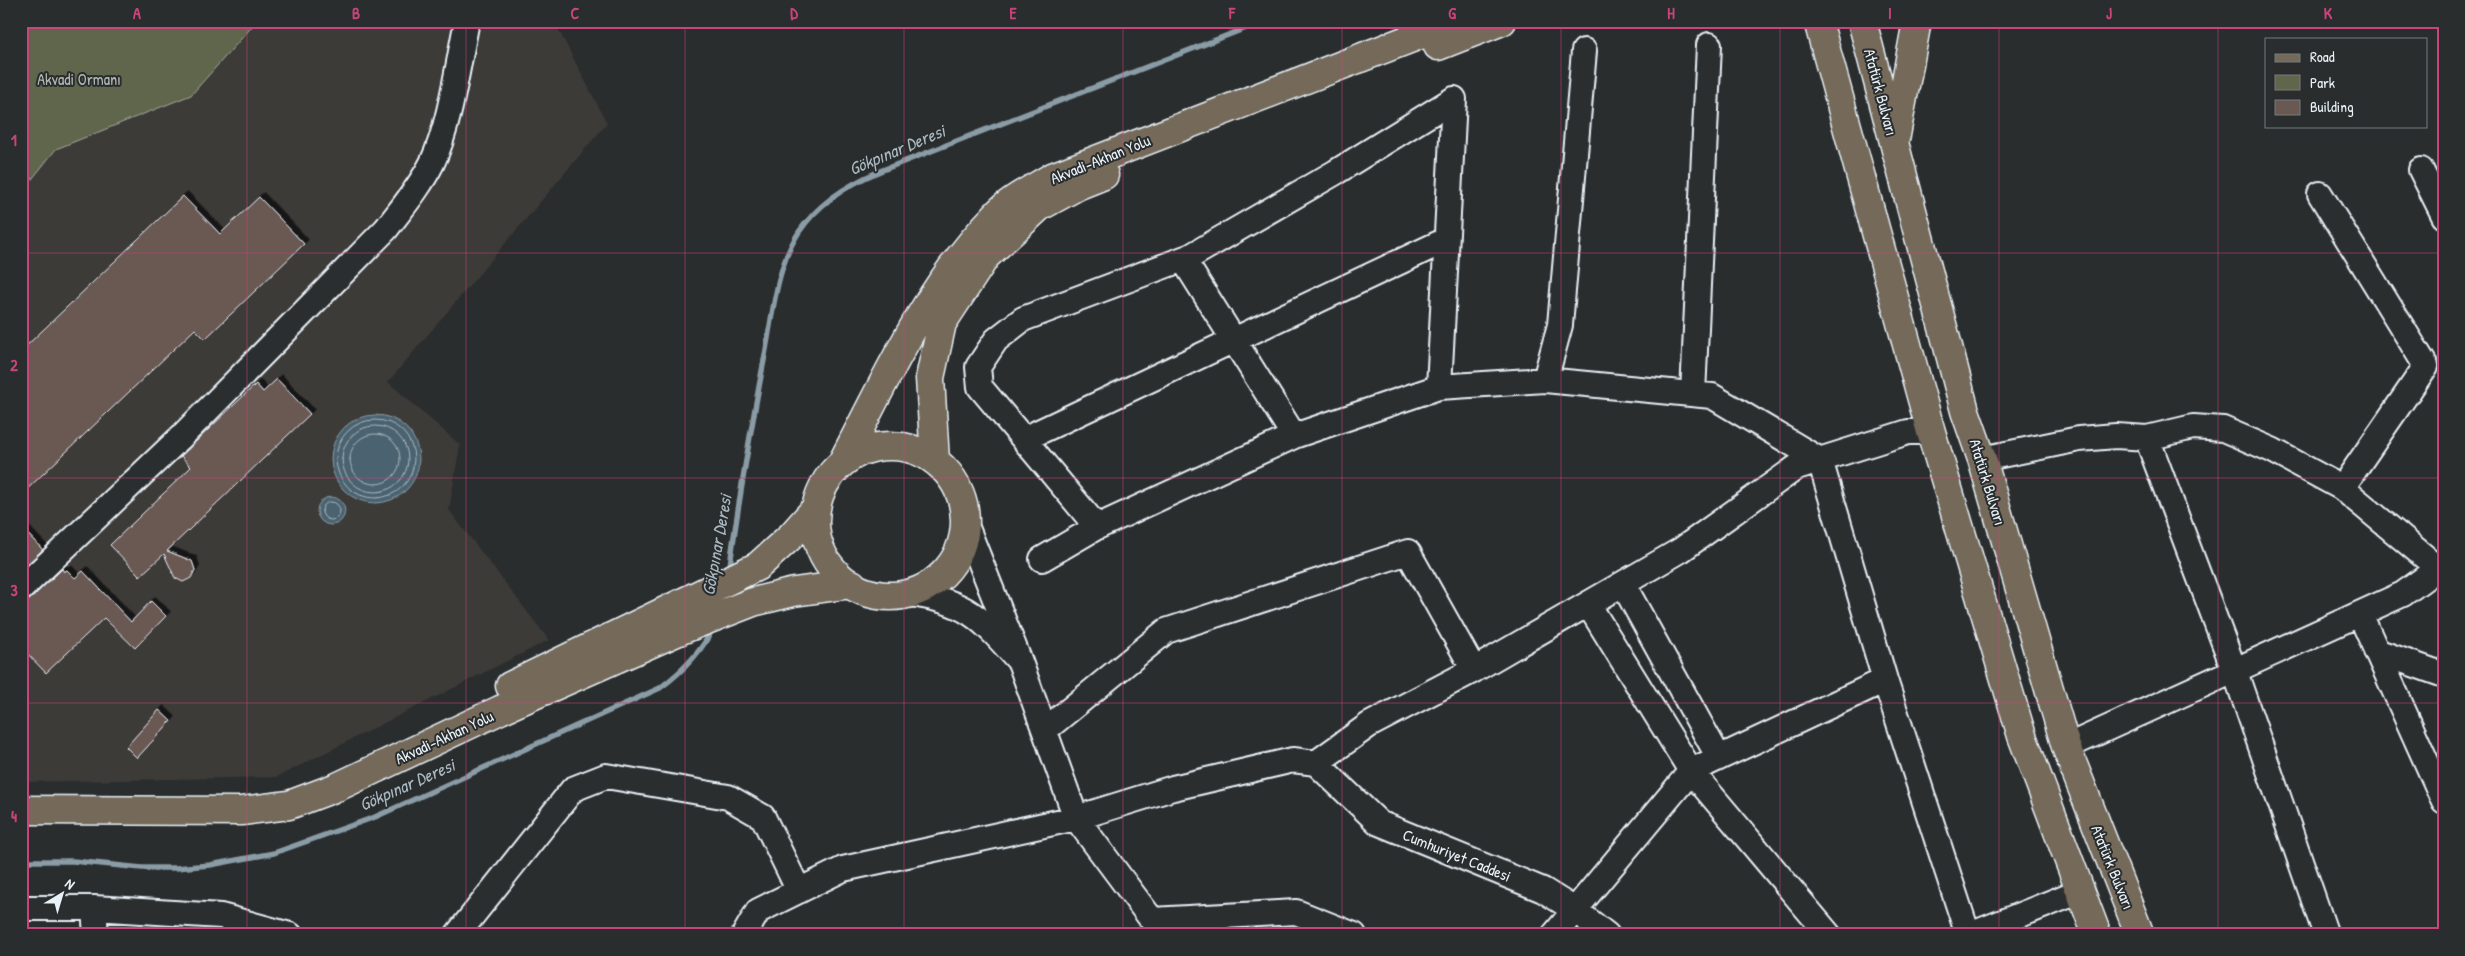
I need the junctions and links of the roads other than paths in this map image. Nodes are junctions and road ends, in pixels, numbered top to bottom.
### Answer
1 (467, 21) edge
2 (1456, 21) edge
3 (1502, 21) edge
4 (1818, 21) edge
5 (1862, 21) edge
6 (1917, 21) edge
7 (1709, 45) dead end
8 (1584, 51) dead end
9 (1894, 144) junction
10 (2421, 170) dead end
11 (2320, 194) dead end
12 (2444, 216) edge
13 (1446, 240) junction
14 (1183, 259) junction
15 (1234, 339) junction
16 (1545, 380) junction
17 (1439, 388) junction
18 (1693, 394) junction
19 (1931, 432) junction
20 (1294, 436) junction
21 (2147, 438) junction
22 (1024, 439) junction
23 (1982, 459) junction
24 (1820, 460) junction
25 (935, 461) junction
26 (842, 463) junction
27 (2342, 488) junction
28 (816, 508) junction
29 (965, 523) junction
30 (1097, 526) junction
31 (1042, 559) dead end
32 (2441, 566) edge
33 (852, 584) junction
34 (1623, 584) junction
35 (21, 589) edge
36 (909, 594) junction
37 (1588, 604) junction
38 (2360, 614) junction
39 (2376, 651) junction
40 (1020, 662) junction
41 (1474, 670) junction
42 (2234, 672) junction
43 (2444, 675) edge
44 (1885, 680) junction
45 (1045, 730) junction
46 (2066, 747) junction
47 (1719, 758) junction
48 (1316, 763) junction
49 (1690, 771) junction
50 (21, 793) edge
51 (2444, 801) edge
52 (21, 810) edge
53 (1076, 818) junction
54 (799, 891) junction
55 (2080, 891) junction
56 (21, 908) edge
57 (94, 908) junction
58 (1575, 910) junction
59 (222, 926) edge
60 (96, 935) edge
61 (290, 935) edge
62 (457, 935) edge
63 (744, 935) edge
64 (1354, 935) edge
65 (1554, 935) edge
66 (1607, 935) edge
67 (1829, 935) edge
68 (1969, 935) edge
69 (2097, 935) edge
70 (2140, 935) edge
71 (2326, 935) edge

1 - 35 street
2 - 26 main road, Akvadi-Akhan Yolu
3 - 25 main road, Akvadi-Akhan Yolu
4 - 19 main road
5 - 9 main road, Atatürk Bulvarı
6 - 9 main road
7 - 18 street
8 - 16 street
9 - 23 main road, Atatürk Bulvarı
10 - 12 street
11 - 27 street
13 - 14 street
13 - 15 street
13 - 17 street
14 - 15 street
14 - 22 street
15 - 20 street
15 - 22 street
16 - 17 street
16 - 18 street
17 - 20 street
18 - 24 street
19 - 24 street
19 - 55 main road
20 - 30 street
21 - 23 street
21 - 27 street
21 - 42 street
22 - 30 street
23 - 46 main road, Atatürk Bulvarı
24 - 34 street
24 - 44 street
25 - 26 main road
25 - 29 main road
26 - 28 main road
27 - 32 street
28 - 33 main road
28 - 50 main road, Akvadi-Akhan Yolu
29 - 36 main road
29 - 40 street
30 - 31 street
32 - 38 street
33 - 36 main road
33 - 52 main road, Akvadi-Akhan Yolu
34 - 37 street
34 - 47 street
36 - 40 street
37 - 41 street
37 - 49 street
38 - 39 street
38 - 42 street
39 - 43 street
39 - 51 street
40 - 45 street
41 - 45 street
41 - 48 street
42 - 46 street
42 - 71 street
44 - 47 street
44 - 68 street
45 - 53 street
46 - 70 main road, Atatürk Bulvarı
47 - 49 street
48 - 53 street
48 - 58 street, Cumhuriyet Caddesi
49 - 58 street
49 - 67 street
53 - 54 street
53 - 64 street
54 - 62 street
54 - 63 street
55 - 68 street
55 - 69 main road
56 - 57 street
57 - 59 street
57 - 60 street
58 - 65 street
58 - 66 street, Cumhuriyet Caddesi
59 - 61 street

